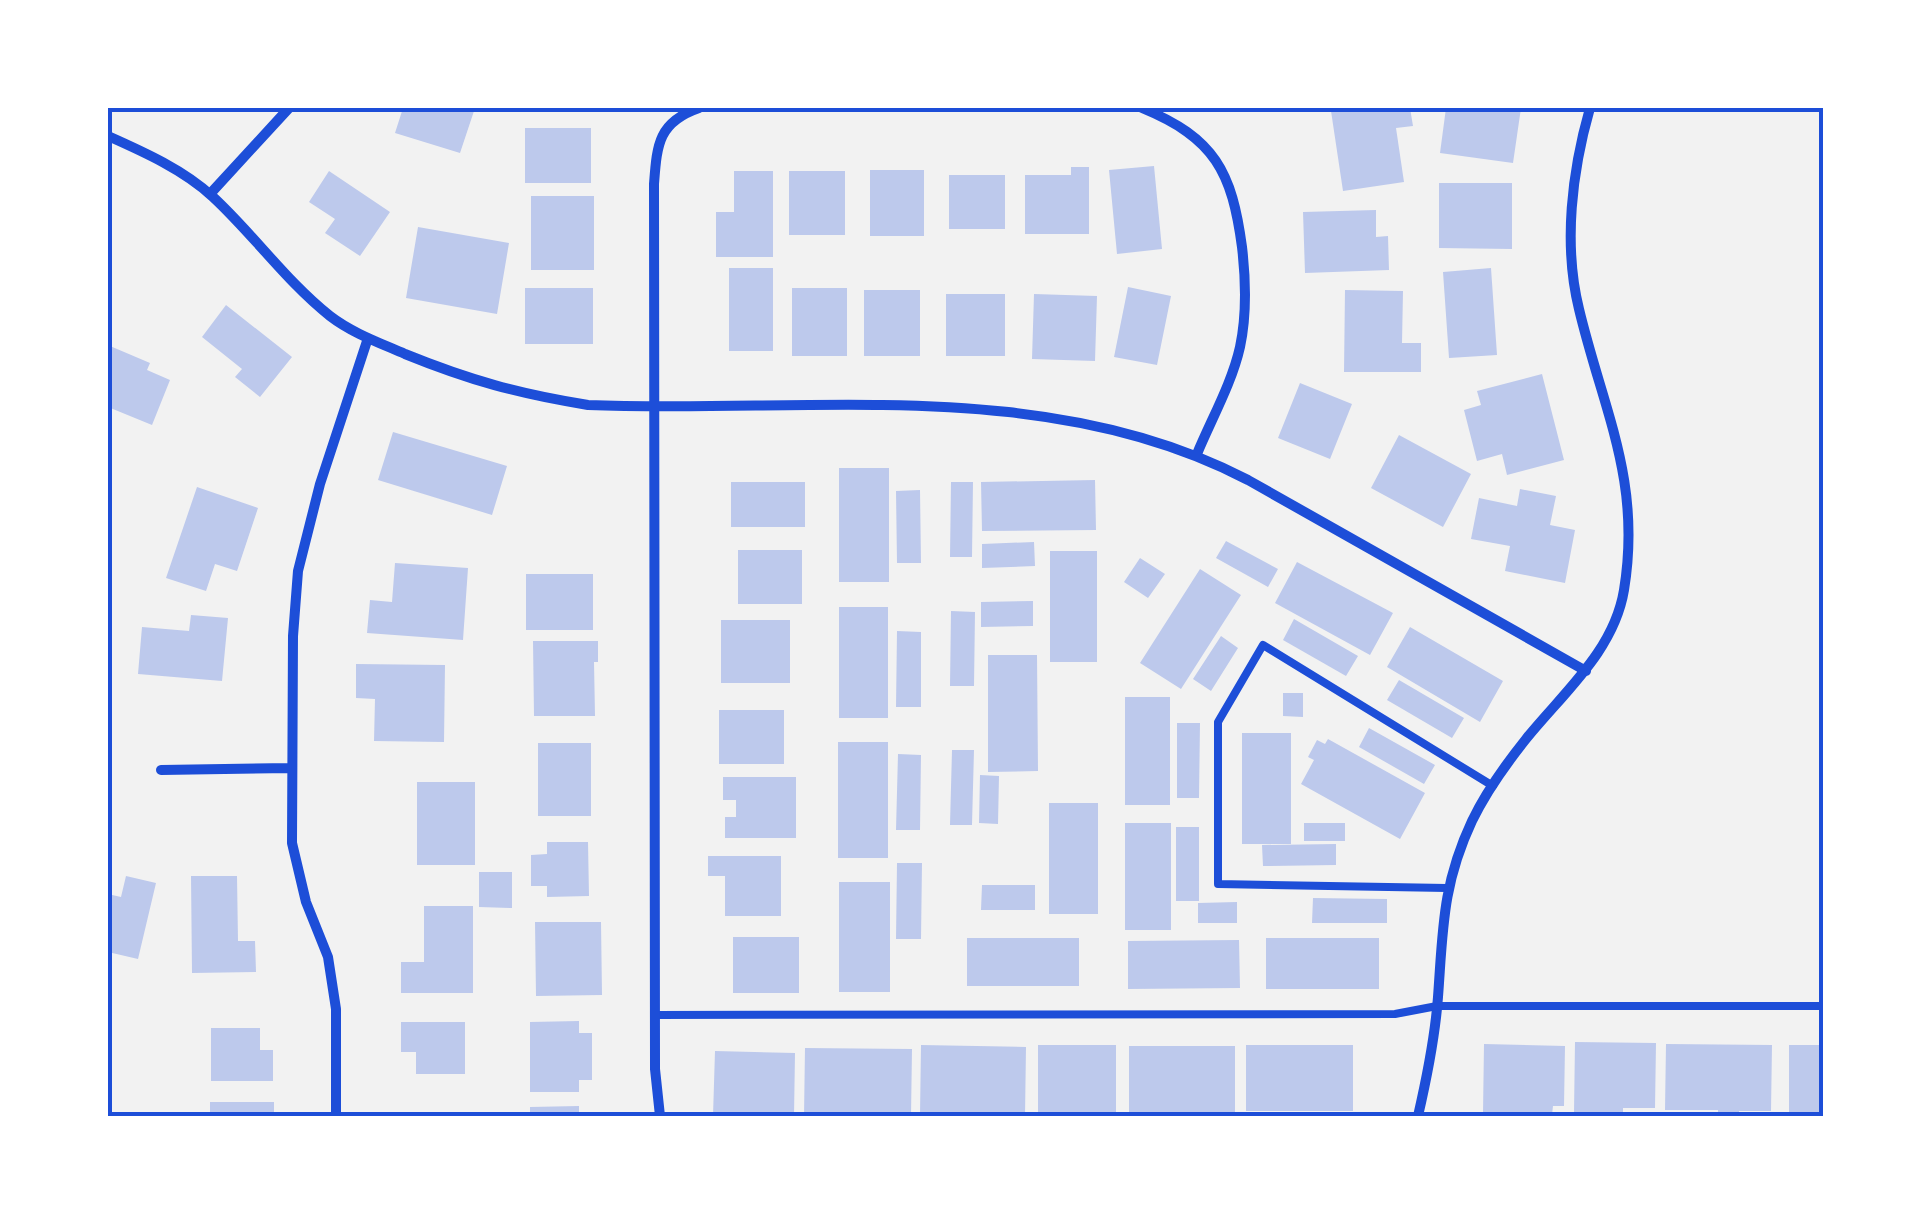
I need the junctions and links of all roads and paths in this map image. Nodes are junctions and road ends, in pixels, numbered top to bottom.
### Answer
1 (289, 108) edge
2 (700, 108) edge
3 (1142, 108) edge
4 (1590, 108) edge
5 (108, 136) edge
6 (210, 194) junction
7 (368, 338) junction
8 (657, 406) junction
9 (1197, 454) junction
10 (1586, 671) junction
11 (291, 768) junction
12 (161, 770) dead end
13 (1492, 786) junction
14 (1447, 888) junction
15 (1437, 1006) junction
16 (1824, 1006) edge
17 (656, 1015) junction
18 (336, 1116) edge
19 (660, 1116) edge
20 (1418, 1116) edge

1 - 6 street
2 - 8 street
3 - 9 street
4 - 10 street
5 - 6 street
6 - 7 street
7 - 8 street
7 - 11 street
8 - 9 street
8 - 17 street
9 - 10 street
10 - 13 street
11 - 12 street
11 - 18 street
13 - 14 street
13 - 14 lane
14 - 15 street
15 - 16 lane
15 - 17 lane
15 - 20 street
17 - 19 street

